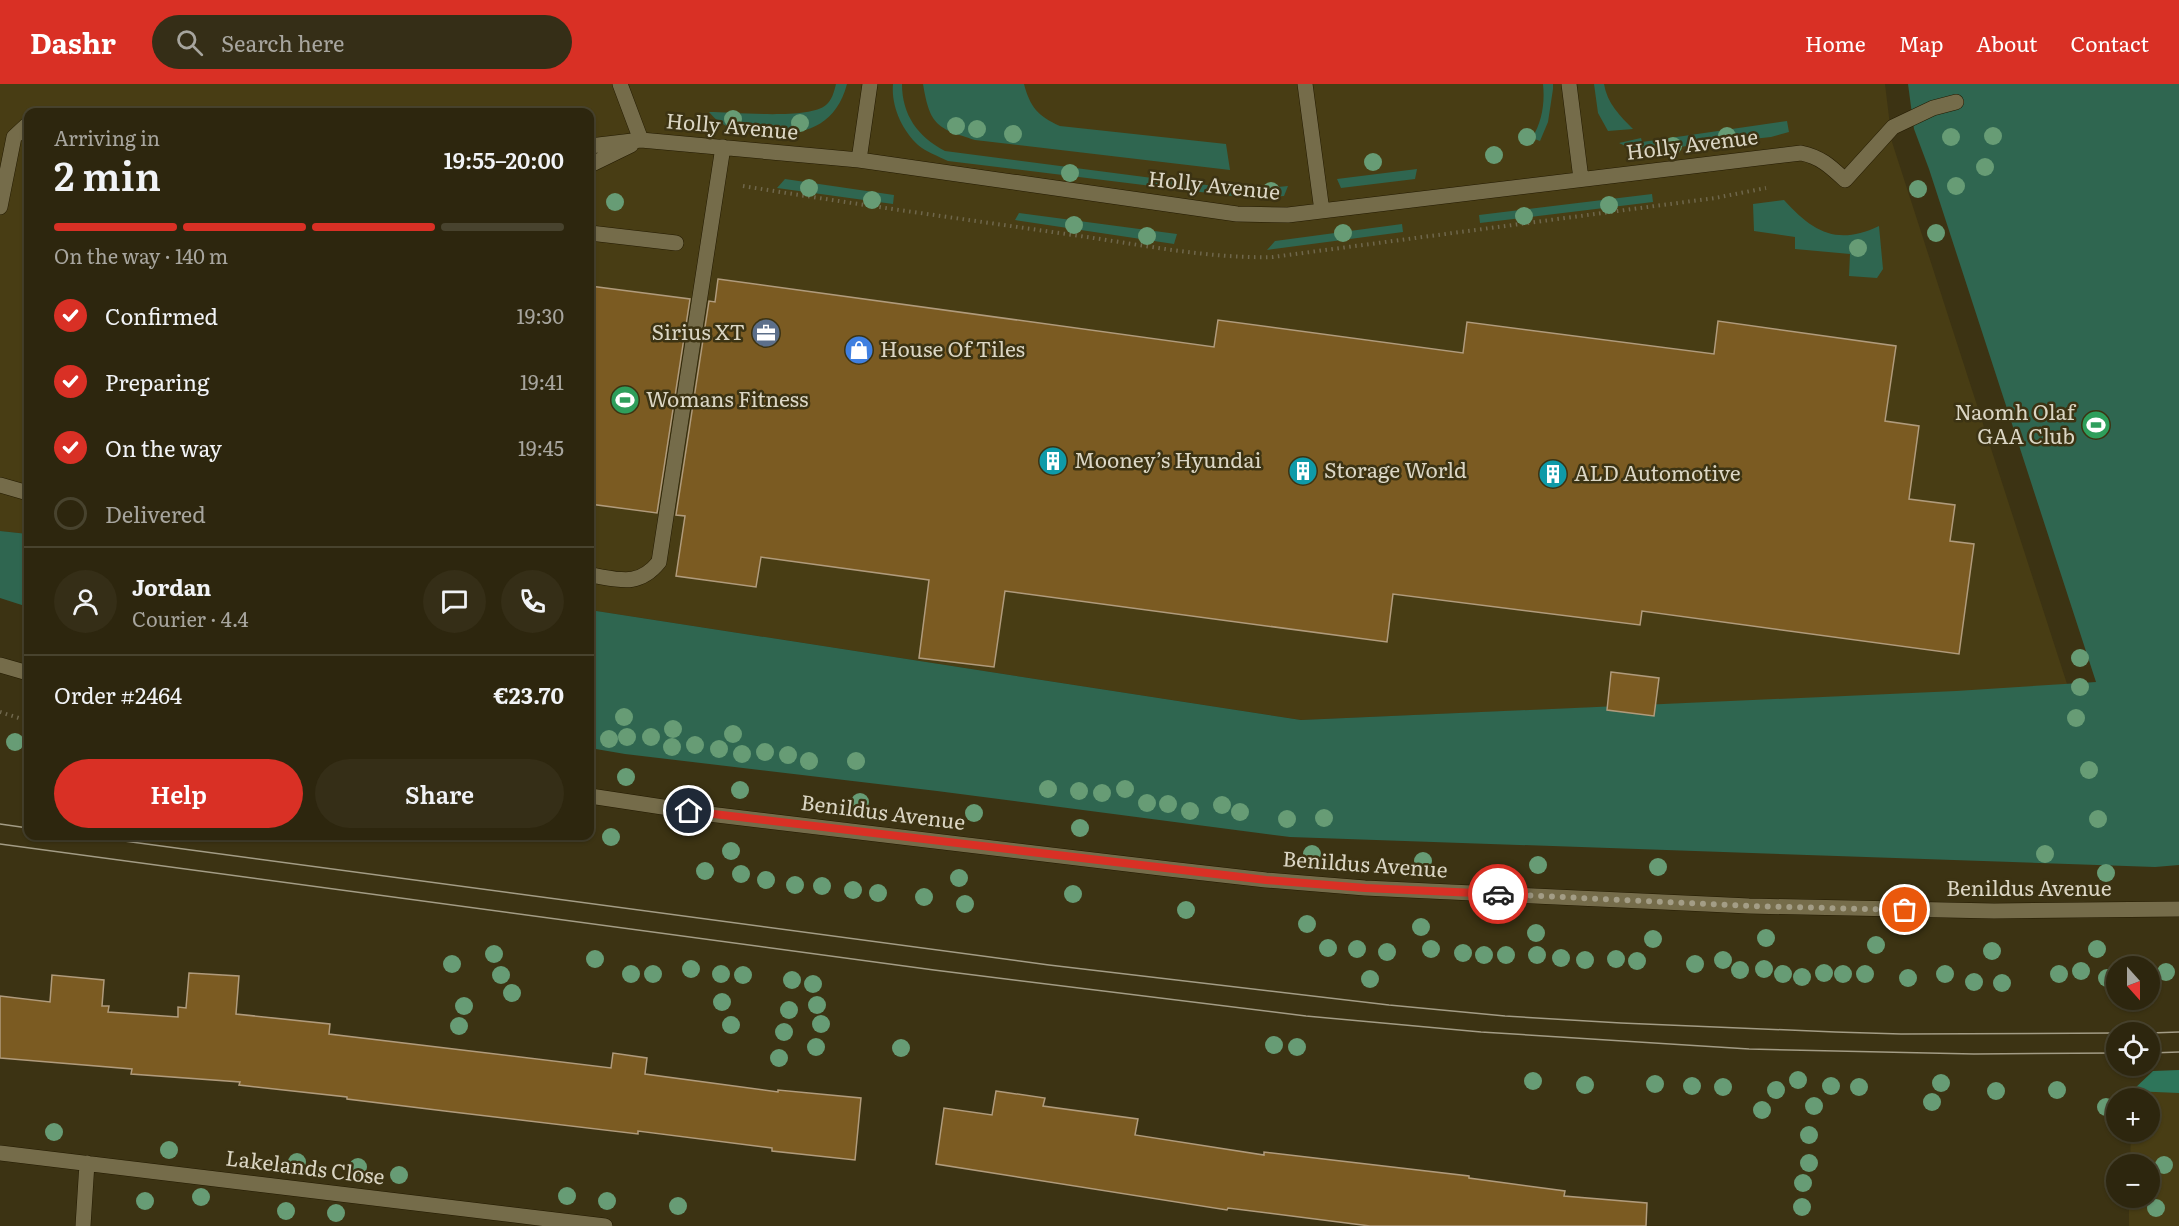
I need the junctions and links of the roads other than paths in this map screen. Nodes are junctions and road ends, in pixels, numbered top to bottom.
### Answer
1 (621, 84) edge
2 (870, 84) edge
3 (1305, 84) edge
4 (1569, 84) edge
5 (1956, 102) dead end
6 (24, 128) edge
7 (641, 140) junction
8 (594, 146) edge
9 (723, 147) junction
10 (859, 160) junction
11 (594, 163) edge
12 (1581, 179) junction
13 (0, 207) edge
14 (1322, 211) junction
15 (594, 233) edge
16 (676, 243) dead end
17 (0, 485) edge
18 (24, 492) edge
19 (594, 575) edge
20 (0, 665) edge
21 (24, 672) edge
22 (594, 797) edge
23 (2179, 909) edge
24 (0, 1153) edge
25 (87, 1163) junction
26 (83, 1226) edge
27 (605, 1226) edge

1 - 7 street
2 - 10 street
3 - 14 street
4 - 12 street
5 - 12 street, Holly Avenue
6 - 13 street
7 - 8 street, Holly Avenue
7 - 9 street, Holly Avenue
7 - 11 street
9 - 10 street, Holly Avenue
9 - 19 street
10 - 14 street, Holly Avenue
12 - 14 street, Holly Avenue
15 - 16 street
17 - 18 street
20 - 21 street
22 - 23 street, Benildus Avenue
24 - 25 street, Lakelands Close
25 - 26 street
25 - 27 street, Lakelands Close

